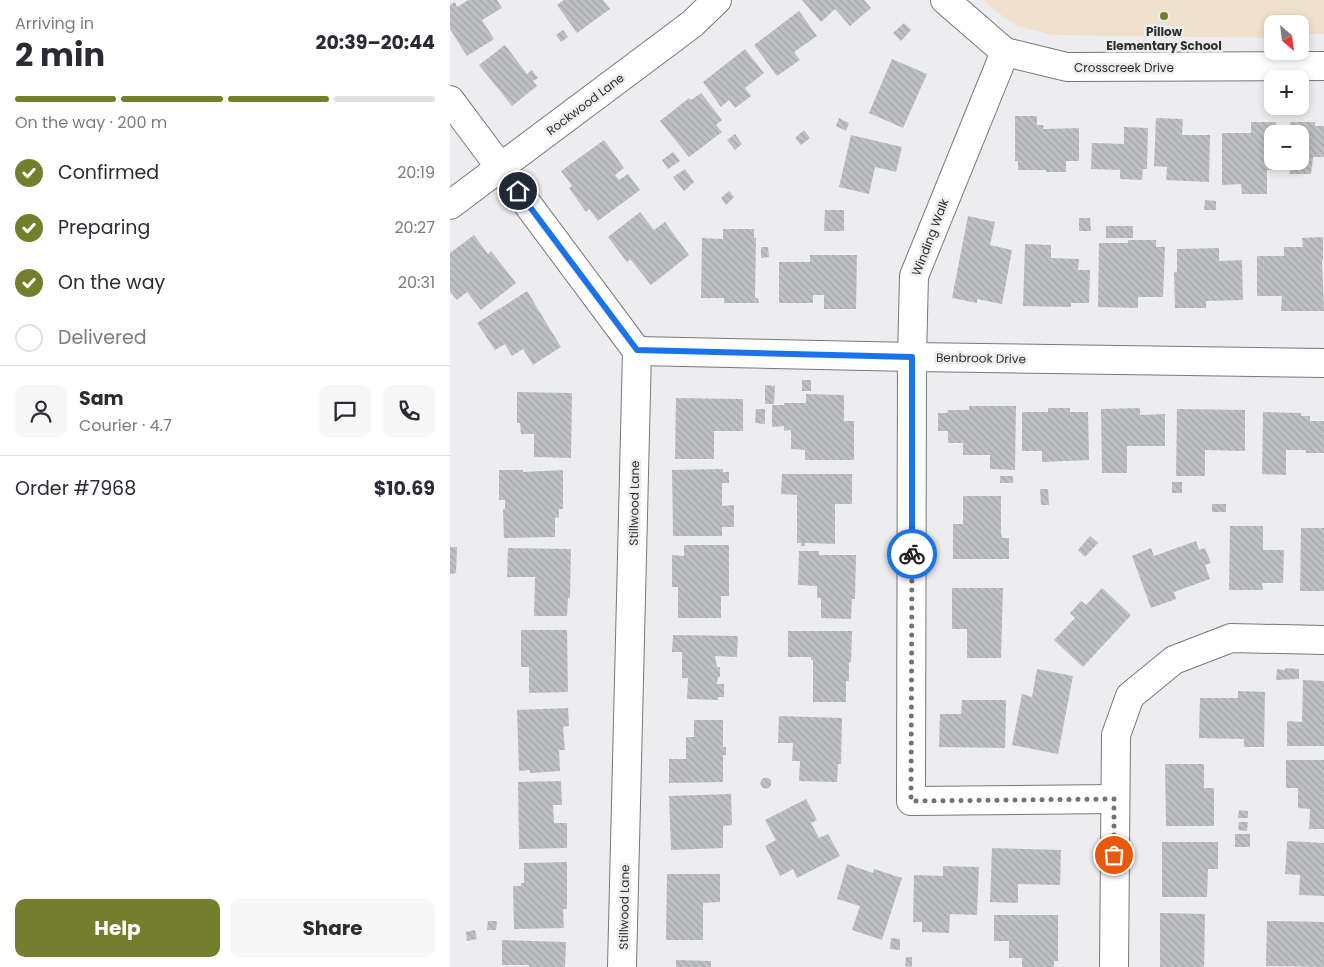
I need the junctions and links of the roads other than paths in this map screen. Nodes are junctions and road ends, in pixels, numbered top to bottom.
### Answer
1 (717, 0) edge
2 (945, 0) edge
3 (1005, 52) junction
4 (1324, 66) edge
5 (450, 100) edge
6 (500, 167) junction
7 (450, 205) edge
8 (637, 350) junction
9 (912, 357) junction
10 (1324, 363) edge
11 (1324, 640) edge
12 (1114, 799) junction
13 (622, 967) edge
14 (1114, 967) edge

1 - 6 street, Rockwood Lane
2 - 3 street, Crosscreek Drive
3 - 4 street, Crosscreek Drive
3 - 9 street, Winding Walk
5 - 6 street
6 - 7 street, Rockwood Lane
6 - 8 street
8 - 9 street, Benbrook Drive
8 - 13 street, Stillwood Lane
9 - 10 street, Benbrook Drive
9 - 12 street, Winding Walk
11 - 12 street
12 - 14 street

